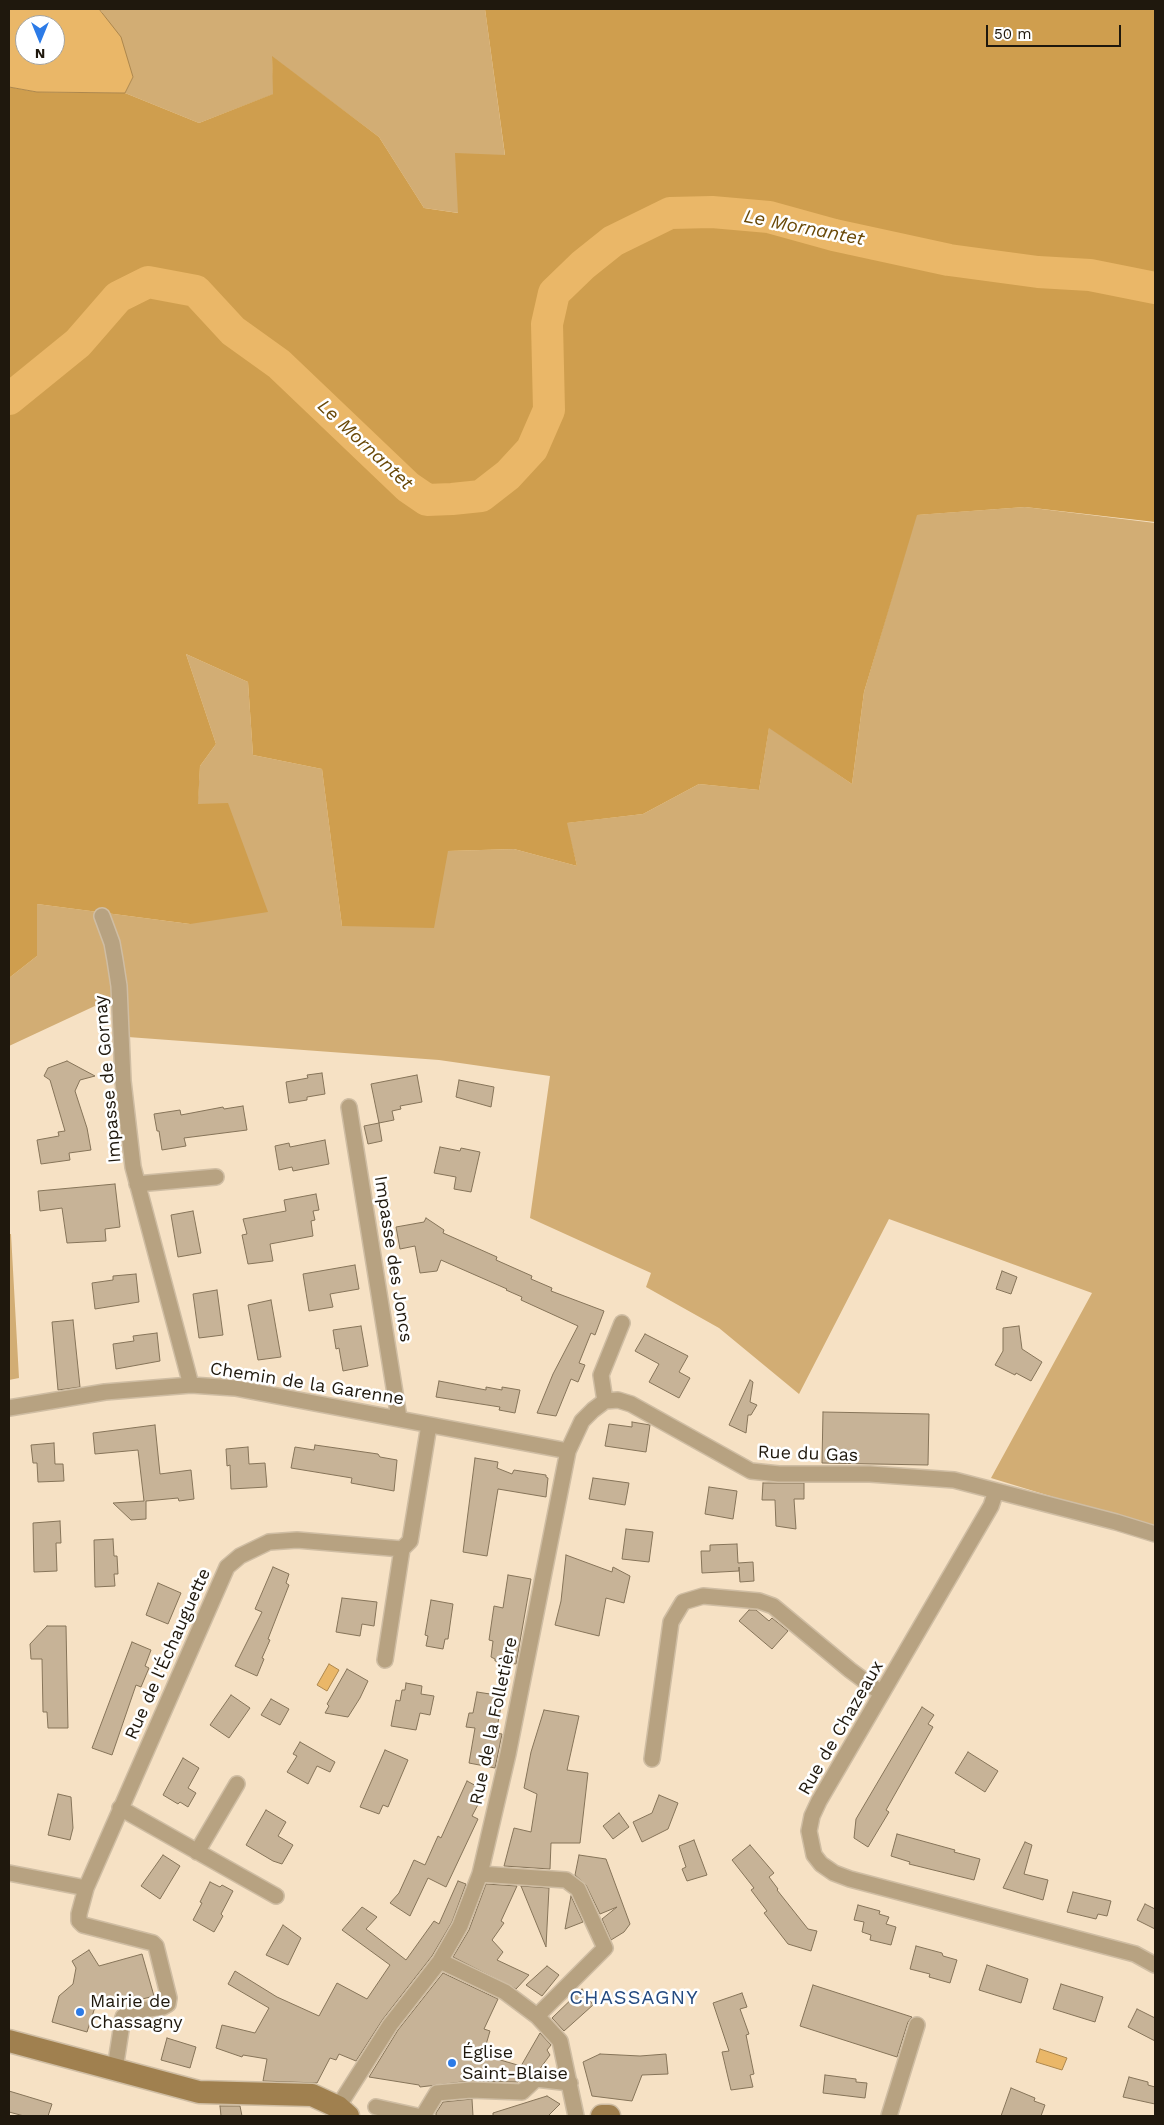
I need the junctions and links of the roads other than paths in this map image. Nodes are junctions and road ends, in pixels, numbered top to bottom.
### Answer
1 (102, 916) dead end
2 (349, 1107) dead end
3 (216, 1177) dead end
4 (137, 1184) junction
5 (622, 1323) dead end
6 (191, 1385) junction
7 (605, 1401) junction
8 (9, 1408) edge
9 (400, 1418) junction
10 (430, 1425) junction
11 (568, 1451) junction
12 (996, 1491) junction
13 (1155, 1534) edge
14 (402, 1549) junction
15 (385, 1660) dead end
16 (881, 1693) junction
17 (652, 1759) dead end
18 (237, 1784) dead end
19 (120, 1808) junction
20 (197, 1852) junction
21 (9, 1873) edge
22 (480, 1874) junction
23 (86, 1888) junction
24 (276, 1896) dead end
25 (440, 1961) junction
26 (1155, 1965) edge
27 (537, 2016) junction
28 (917, 2025) dead end
29 (9, 2041) edge
30 (115, 2069) junction
31 (570, 2083) junction
32 (376, 2107) dead end
33 (343, 2111) edge
34 (417, 2116) edge
35 (423, 2116) edge
36 (576, 2116) edge
37 (602, 2116) edge
38 (609, 2116) edge
39 (889, 2116) edge

1 - 4 street, Impasse de Gornay
2 - 9 street, Impasse des Joncs
3 - 4 street
4 - 6 street, Impasse de Gornay
5 - 7 street
6 - 8 street, Chemin de la Garenne
6 - 9 street, Chemin de la Garenne
7 - 11 street, Rue de la Folletière
7 - 12 street, Rue du Gas
9 - 10 street, Chemin de la Garenne
10 - 11 street, Chemin de la Garenne
10 - 14 street
11 - 22 street, Rue de la Folletière
12 - 13 street, Rue du Gas
12 - 16 street, Rue de Chazeaux
14 - 15 street
14 - 19 street, Rue de l'Échauguette
16 - 17 street
16 - 26 street, Rue de Chazeaux
18 - 20 street
19 - 20 street
19 - 23 street, Rue de l'Échauguette
20 - 24 street
21 - 23 street
22 - 25 street, Rue de la Folletière
22 - 27 street
23 - 30 street, Rue de l'Échauguette
25 - 27 street
25 - 33 street, Rue de la Folletière
27 - 31 street
28 - 39 street
29 - 30 street
30 - 33 street
31 - 35 street
31 - 36 street
32 - 34 street
37 - 38 street

